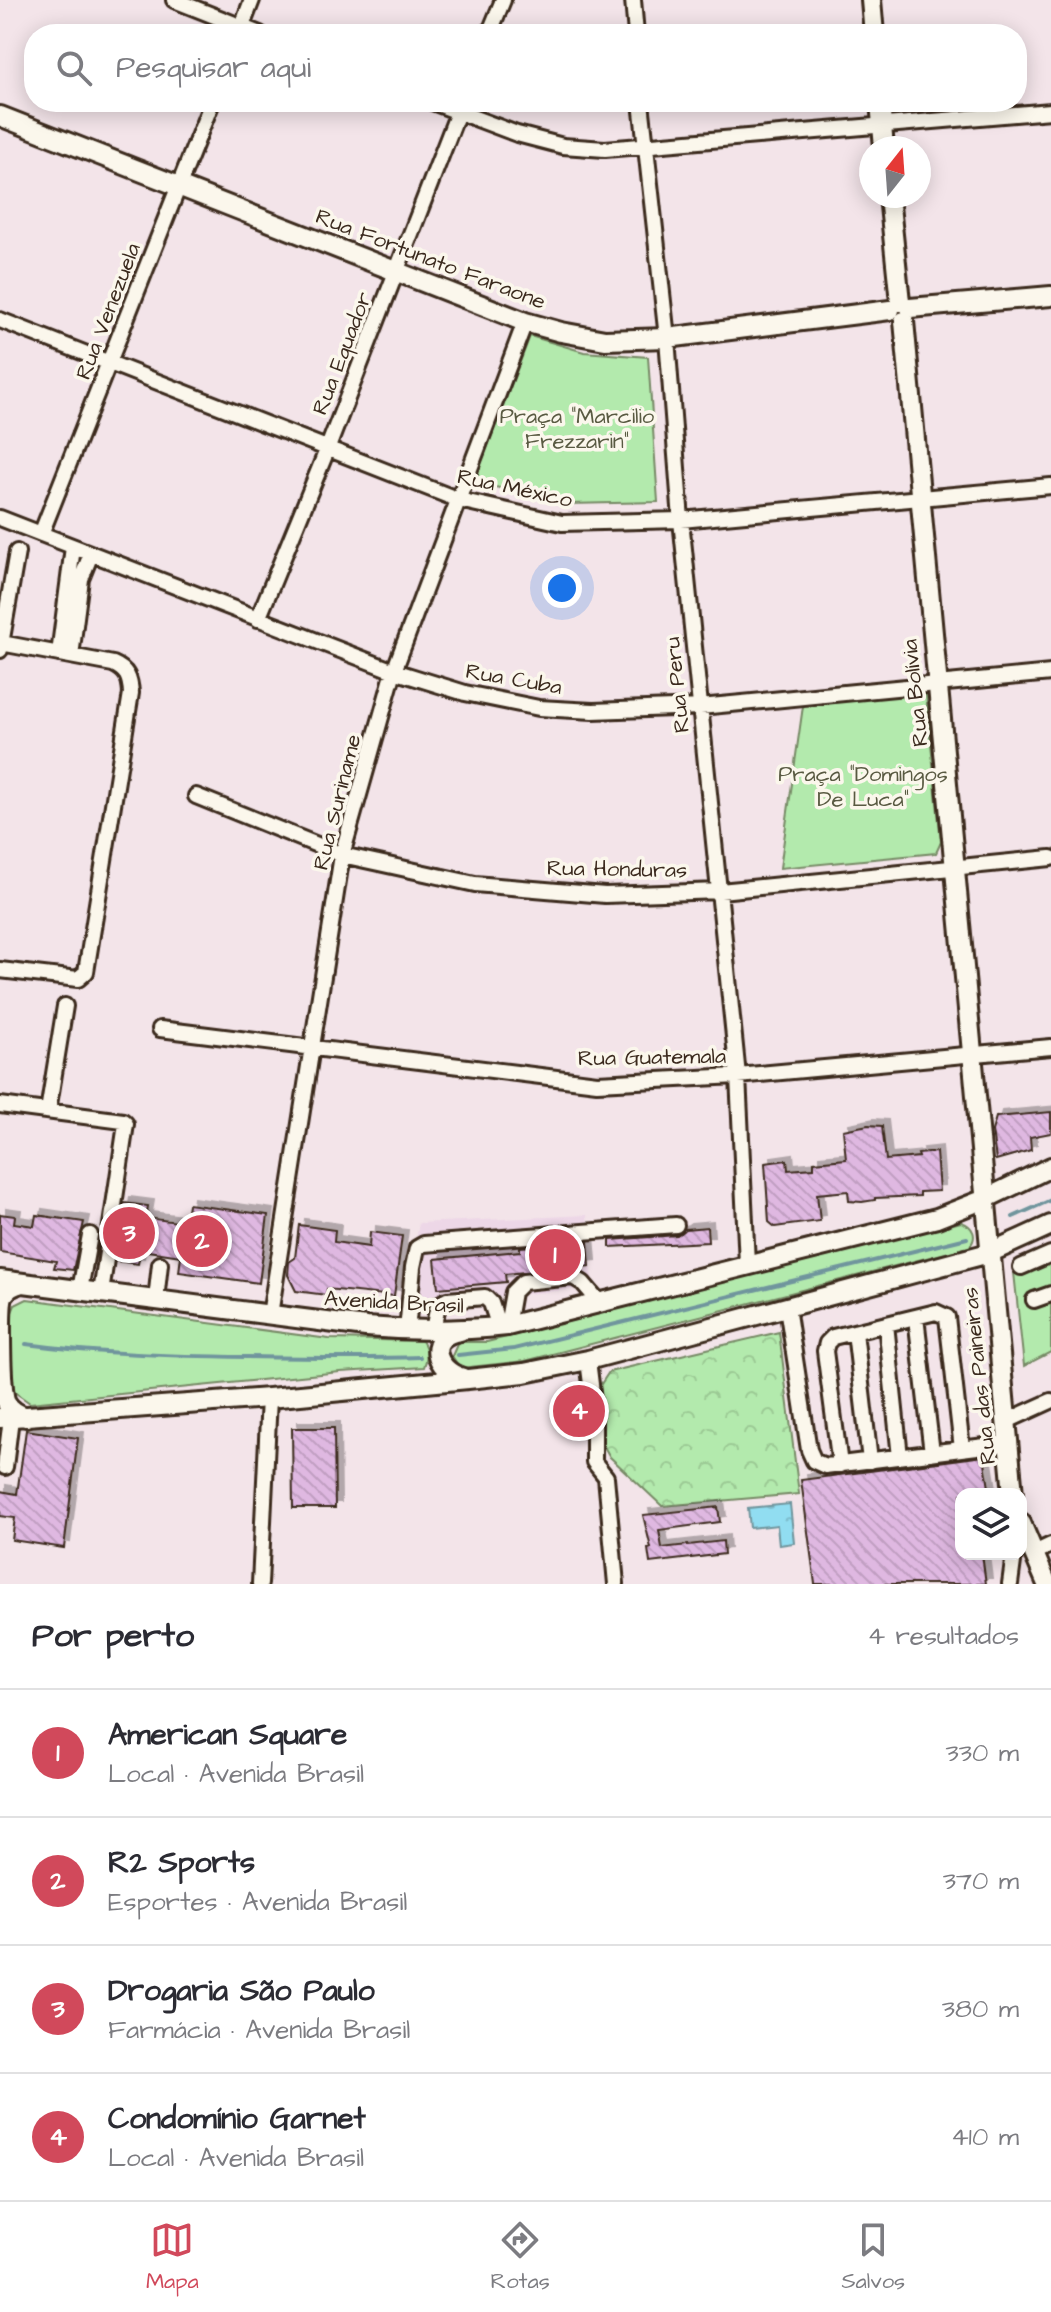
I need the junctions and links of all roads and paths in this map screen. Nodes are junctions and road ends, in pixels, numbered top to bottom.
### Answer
1 (174, 0) edge
2 (252, 0) edge
3 (503, 0) edge
4 (633, 0) edge
5 (871, 0) edge
6 (227, 24) edge
7 (242, 24) edge
8 (493, 24) edge
9 (635, 24) edge
10 (873, 24) edge
11 (1051, 111) edge
12 (208, 112) edge
13 (458, 112) edge
14 (471, 112) edge
15 (642, 112) edge
16 (881, 112) edge
17 (0, 116) edge
18 (882, 127) junction
19 (883, 136) edge
20 (645, 146) junction
21 (179, 186) junction
22 (890, 208) edge
23 (396, 271) junction
24 (1051, 296) edge
25 (901, 311) junction
26 (0, 320) edge
27 (525, 322) junction
28 (667, 338) junction
29 (111, 364) junction
30 (327, 450) junction
31 (1051, 486) edge
32 (919, 498) junction
33 (459, 500) junction
34 (0, 518) edge
35 (681, 520) junction
36 (41, 534) junction
37 (73, 547) junction
38 (17, 552) dead end
39 (91, 554) junction
40 (258, 619) junction
41 (1, 647) edge
42 (65, 655) junction
43 (394, 671) junction
44 (1051, 673) edge
45 (937, 682) junction
46 (700, 707) junction
47 (196, 796) dead end
48 (342, 855) junction
49 (1051, 858) edge
50 (955, 868) junction
51 (720, 891) junction
52 (0, 970) edge
53 (65, 1006) dead end
54 (160, 1029) dead end
55 (1051, 1047) edge
56 (312, 1049) junction
57 (973, 1053) junction
58 (738, 1076) junction
59 (0, 1105) edge
60 (48, 1111) junction
61 (1051, 1167) edge
62 (985, 1199) junction
63 (676, 1225) dead end
64 (1051, 1225) edge
65 (90, 1235) dead end
66 (989, 1253) junction
67 (1051, 1254) edge
68 (160, 1264) dead end
69 (747, 1264) junction
70 (1021, 1267) dead end
71 (0, 1280) edge
72 (22, 1283) junction
73 (80, 1290) junction
74 (101, 1293) junction
75 (1051, 1294) edge
76 (156, 1300) junction
77 (1034, 1300) dead end
78 (600, 1303) junction
79 (787, 1307) junction
80 (270, 1315) junction
81 (916, 1317) junction
82 (886, 1324) junction
83 (503, 1327) junction
84 (433, 1330) junction
85 (467, 1330) junction
86 (407, 1331) junction
87 (855, 1332) junction
88 (588, 1360) junction
89 (468, 1379) junction
90 (269, 1398) junction
91 (1051, 1401) edge
92 (13, 1418) edge
93 (1007, 1421) junction
94 (1009, 1443) junction
95 (962, 1449) junction
96 (932, 1453) junction
97 (900, 1457) junction
98 (870, 1461) junction
99 (840, 1465) junction
100 (5, 1467) dead end
101 (1013, 1488) edge
102 (1027, 1530) edge
103 (1042, 1549) edge
104 (1013, 1560) edge
105 (260, 1584) edge
106 (616, 1584) edge
107 (1010, 1584) edge
108 (1047, 1584) edge

1 - 6 street
2 - 7 street
3 - 8 street
4 - 9 street
5 - 10 main road
11 - 18 street
12 - 21 street, Rua Venezuela
13 - 23 street, Rua Equador
14 - 20 street
15 - 20 street, Rua Peru
16 - 18 main road
17 - 21 main road, Rua Fortunato Faraone
18 - 19 main road
18 - 20 street
20 - 28 street, Rua Peru
21 - 23 main road, Rua Fortunato Faraone
21 - 29 street, Rua Venezuela
22 - 25 main road, Rua Bolívia
23 - 27 main road, Rua Fortunato Faraone
23 - 30 street, Rua Equador
24 - 25 main road, Rua Fortunato Faraone
25 - 28 main road, Rua Fortunato Faraone
25 - 32 main road, Rua Bolívia
26 - 29 street, Rua México
27 - 28 main road, Rua Fortunato Faraone
27 - 33 street, Rua Suriname
28 - 35 street, Rua Peru
29 - 30 street, Rua México
29 - 36 street, Rua Venezuela
30 - 33 street, Rua México
30 - 40 street, Rua Equador
31 - 32 street, Rua México
32 - 35 street, Rua México
32 - 45 main road, Rua Bolívia
33 - 35 street, Rua México
33 - 43 street, Rua Suriname
34 - 36 street, Rua Cuba
35 - 46 street, Rua Peru
36 - 37 street, Rua Cuba
37 - 39 street, Rua Cuba
37 - 42 street
38 - 41 street
39 - 40 street, Rua Cuba
39 - 42 street
40 - 43 street, Rua Cuba
41 - 42 street
42 - 52 street
43 - 46 street, Rua Cuba
43 - 48 street, Rua Suriname
44 - 45 street, Rua Cuba
45 - 46 street, Rua Cuba
45 - 50 main road, Rua Bolívia
46 - 51 street, Rua Peru
47 - 48 street, Rua Honduras
48 - 51 street, Rua Honduras
48 - 56 street, Rua Suriname
49 - 50 street, Rua Honduras
50 - 51 street, Rua Honduras
50 - 57 main road, Rua Bolívia
51 - 58 street, Rua Peru
53 - 60 street
54 - 56 street, Rua Guatemala
55 - 57 street, Rua Guatemala
56 - 58 street, Rua Guatemala
56 - 80 street, Rua Suriname
57 - 58 street, Rua Guatemala
57 - 62 main road, Rua Bolívia
58 - 69 street, Rua Peru
59 - 60 street
60 - 74 street
61 - 62 main road, Avenida Brasil
62 - 66 main road, Rua Bolívia
62 - 69 main road, Avenida Brasil
63 - 86 street
64 - 66 main road
65 - 73 street
66 - 79 main road
66 - 93 main road, Rua das Paineiras
67 - 70 street
68 - 76 street
69 - 78 main road, Avenida Brasil
71 - 72 main road, Avenida Brasil
72 - 73 main road, Avenida Brasil
72 - 92 main road
73 - 74 main road, Avenida Brasil
74 - 76 main road, Avenida Brasil
75 - 77 street
76 - 80 main road, Avenida Brasil
78 - 83 main road, Avenida Brasil
78 - 83 street
79 - 88 main road
79 - 99 street
80 - 86 main road, Avenida Brasil
81 - 82 street
81 - 95 street
81 - 96 street
82 - 87 street
82 - 97 street
83 - 84 street
83 - 85 main road, Avenida Brasil
84 - 85 main road, Avenida Brasil
84 - 86 main road, Avenida Brasil
85 - 89 main road
87 - 98 street
87 - 99 street
88 - 89 main road
88 - 106 street
89 - 90 main road
90 - 92 main road
90 - 105 street
91 - 93 street
92 - 100 street
93 - 94 main road, Rua das Paineiras
94 - 95 street
94 - 101 main road, Rua das Paineiras
95 - 96 street
96 - 97 street
97 - 98 street
98 - 99 street
102 - 103 main road
103 - 108 main road
104 - 107 street

